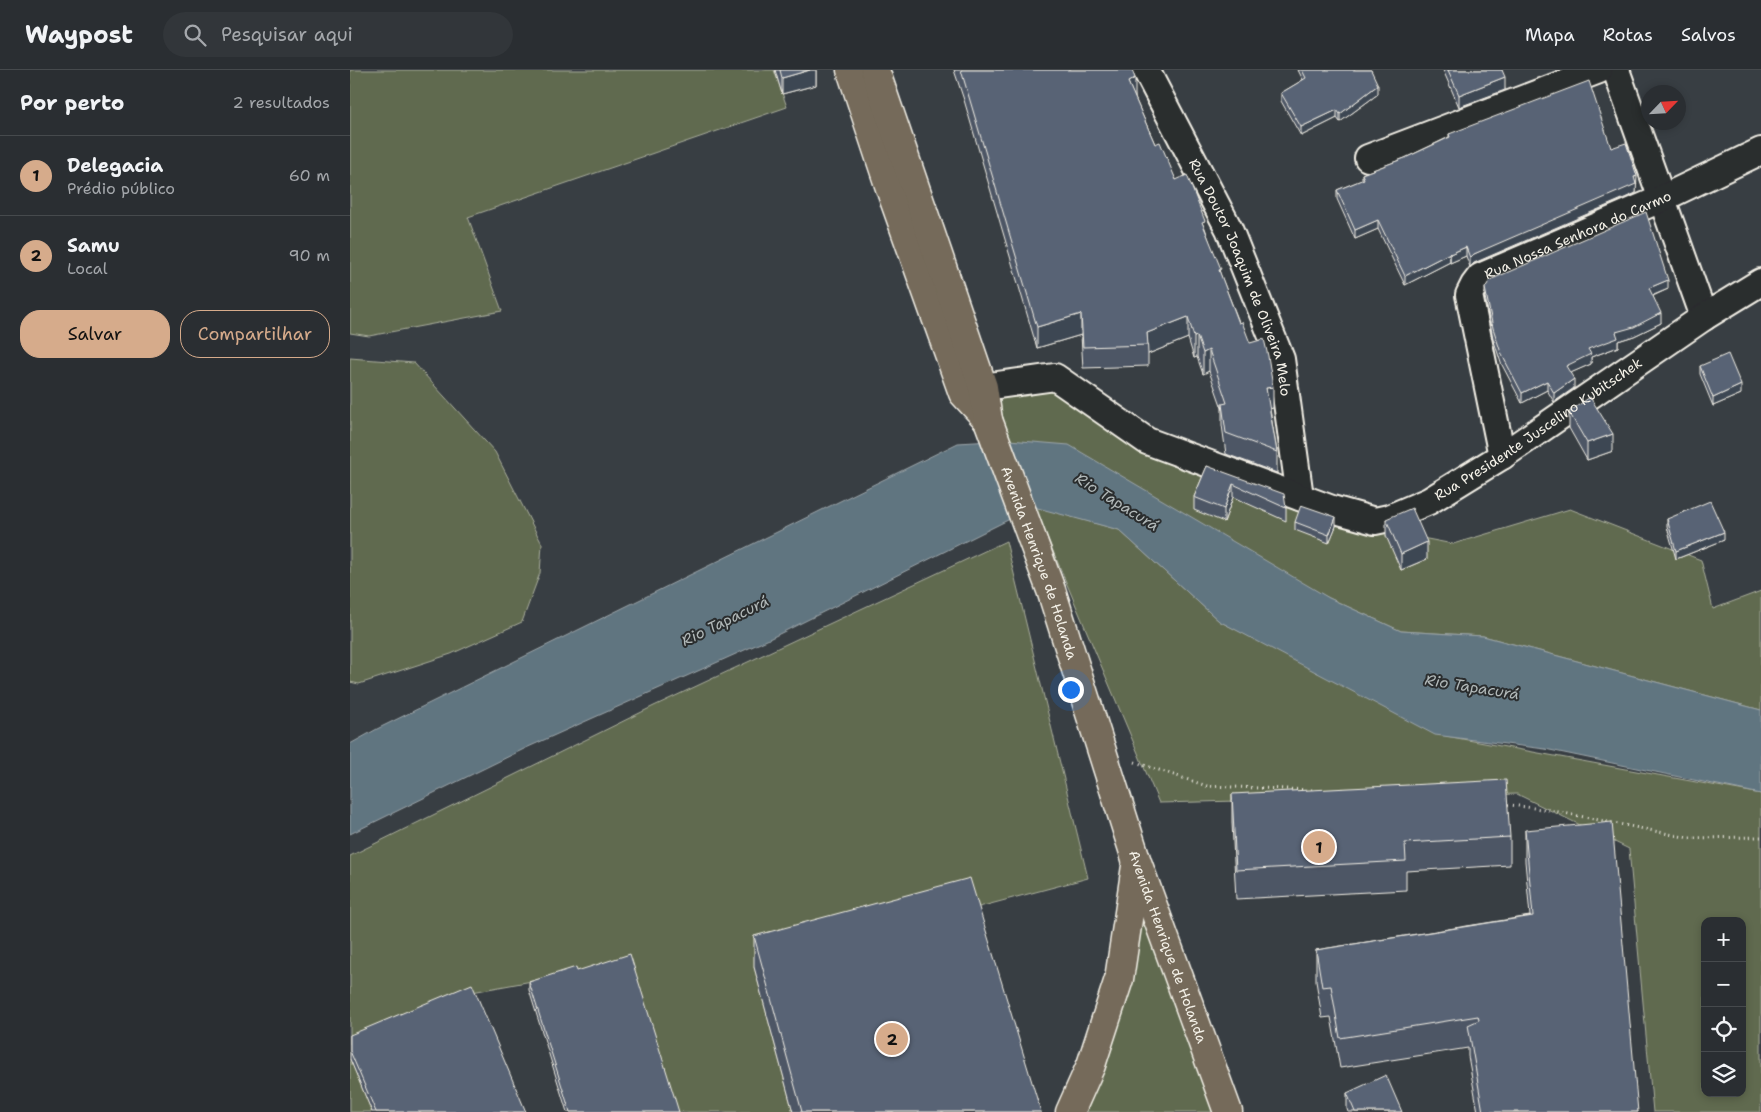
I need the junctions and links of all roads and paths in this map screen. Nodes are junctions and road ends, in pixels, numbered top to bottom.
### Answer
1 (851, 70) edge
2 (875, 70) edge
3 (1146, 70) edge
4 (1599, 70) edge
5 (1616, 70) edge
6 (1761, 151) edge
7 (1368, 158) dead end
8 (1663, 198) junction
9 (1761, 282) edge
10 (1704, 316) junction
11 (983, 387) junction
12 (988, 420) junction
13 (1502, 456) junction
14 (1300, 497) junction
15 (1102, 750) junction
16 (1315, 790) edge
17 (1500, 803) edge
18 (1761, 837) edge
19 (1137, 862) junction
20 (1070, 1112) edge
21 (1228, 1112) edge

1 - 12 main road
2 - 11 main road, Avenida Henrique de Holanda
3 - 14 street, Rua Doutor Joaquim de Oliveira Melo
4 - 7 street
5 - 8 street
6 - 8 street, Rua Nossa Senhora do Carmo
8 - 10 street
8 - 13 street, Rua Nossa Senhora do Carmo
9 - 10 street, Rua Presidente Juscelino Kubitschek
10 - 13 street, Rua Presidente Juscelino Kubitschek
11 - 12 main road, Avenida Henrique de Holanda
11 - 14 street, Rua Presidente Juscelino Kubitschek
12 - 15 main road, Avenida Henrique de Holanda
13 - 14 street, Rua Presidente Juscelino Kubitschek
15 - 16 path
15 - 19 main road, Avenida Henrique de Holanda
17 - 18 path
19 - 20 main road
19 - 21 main road, Avenida Henrique de Holanda

